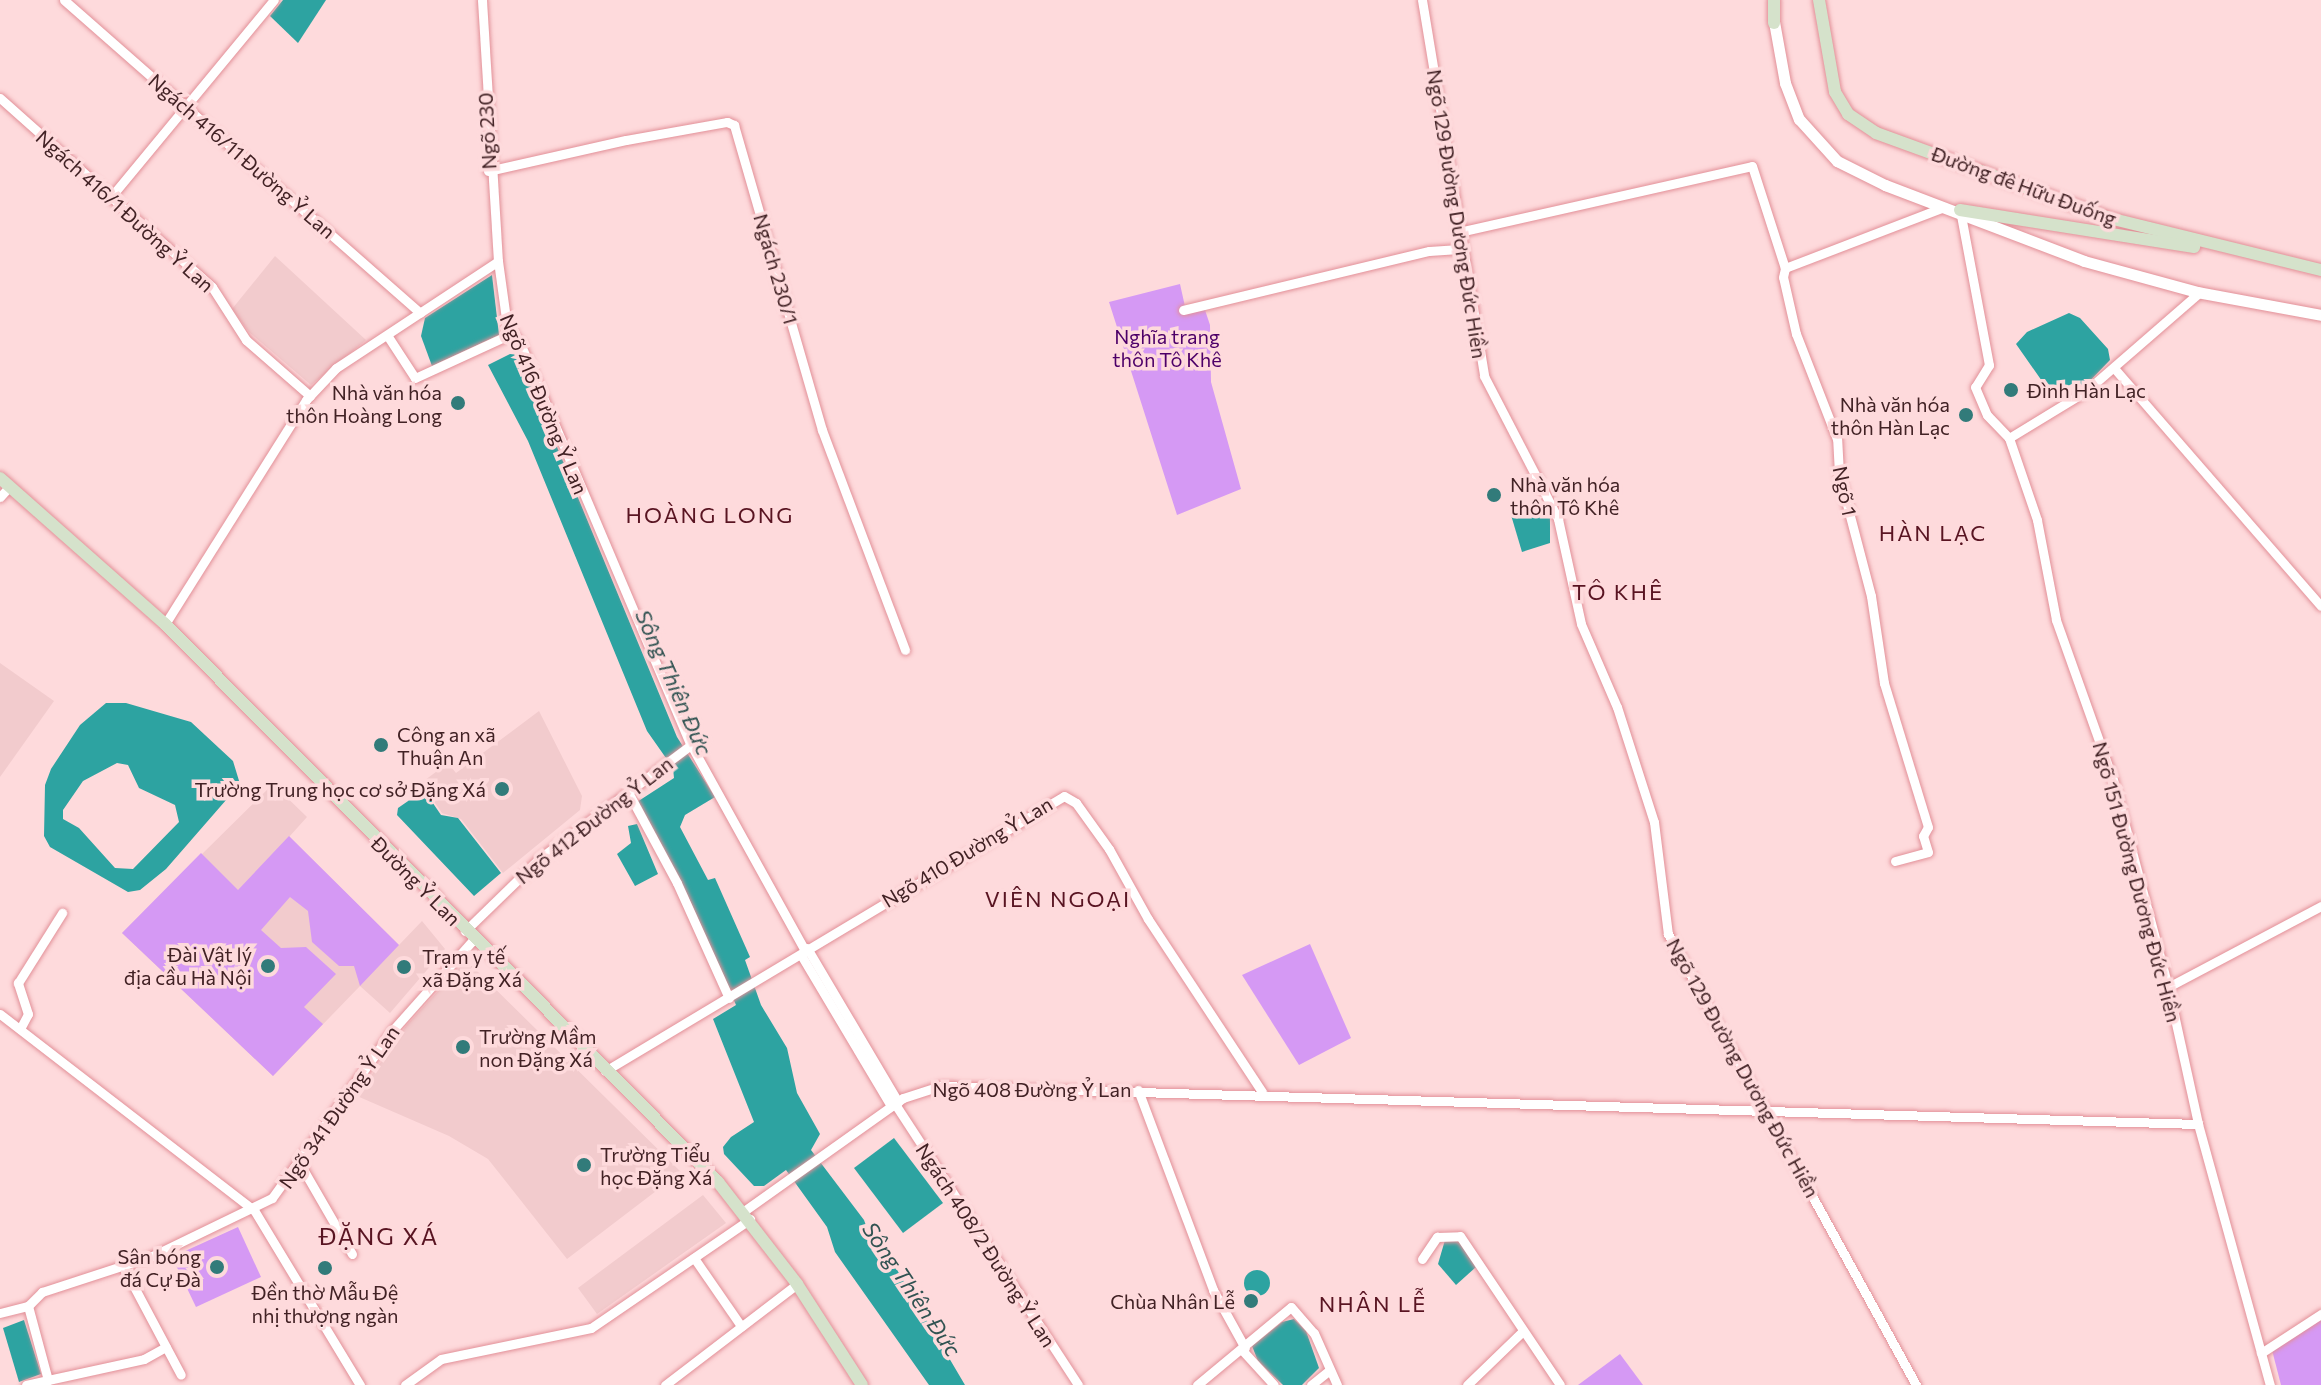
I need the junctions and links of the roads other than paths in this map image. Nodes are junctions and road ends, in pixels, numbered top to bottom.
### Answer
1 (64, 0) edge
2 (274, 0) edge
3 (482, 0) edge
4 (1422, 0) edge
5 (1772, 0) edge
6 (1819, 0) edge
7 (1774, 23) joint
8 (0, 98) edge
9 (186, 106) junction
10 (488, 171) junction
11 (110, 198) junction
12 (1953, 208) junction
13 (1459, 232) junction
14 (1459, 249) junction
15 (2263, 258) junction
16 (498, 261) junction
17 (1785, 268) junction
18 (2321, 270) edge
19 (2200, 292) junction
20 (1183, 310) dead end
21 (420, 313) junction
22 (2321, 315) edge
23 (513, 333) junction
24 (387, 335) junction
25 (2114, 368) junction
26 (310, 396) junction
27 (2009, 438) junction
28 (5, 482) edge
29 (0, 497) edge
30 (2321, 606) edge
31 (165, 624) junction
32 (905, 650) dead end
33 (691, 745) junction
34 (628, 792) junction
35 (1895, 861) dead end
36 (2321, 906) edge
37 (62, 913) dead end
38 (469, 936) junction
39 (804, 951) junction
40 (2168, 987) junction
41 (729, 998) junction
42 (0, 1014) edge
43 (849, 1028) joint
44 (20, 1029) junction
45 (605, 1071) junction
46 (1138, 1090) junction
47 (1262, 1092) junction
48 (894, 1104) junction
49 (1767, 1111) junction
50 (2198, 1124) junction
51 (300, 1164) junction
52 (254, 1210) junction
53 (747, 1215) junction
54 (352, 1254) dead end
55 (694, 1258) junction
56 (1422, 1259) dead end
57 (123, 1266) junction
58 (797, 1284) junction
59 (28, 1306) junction
60 (3, 1313) edge
61 (2321, 1314) edge
62 (741, 1326) junction
63 (1523, 1331) junction
64 (166, 1347) junction
65 (1244, 1349) junction
66 (2261, 1353) junction
67 (1328, 1371) junction
68 (181, 1375) dead end
69 (48, 1380) junction
70 (26, 1385) edge
71 (360, 1385) edge
72 (405, 1385) edge
73 (665, 1385) edge
74 (862, 1385) edge
75 (1078, 1385) edge
76 (1197, 1385) edge
77 (1274, 1385) edge
78 (1311, 1385) edge
79 (1337, 1385) edge
80 (1467, 1385) edge
81 (1560, 1385) edge
82 (1916, 1385) edge
83 (2270, 1385) edge

1 - 9 street, Ngách 416/11 Đường Ỷ Lan
2 - 9 street
3 - 10 street, Ngõ 230
4 - 13 street, Ngõ 129 Đường Dương Đức Hiền
5 - 7 main road
6 - 15 main road, Đường đê Hữu Đuống
7 - 12 street
8 - 11 street, Ngách 416/1 Đường Ỷ Lan
9 - 11 street
9 - 21 street, Ngách 416/11 Đường Ỷ Lan
10 - 16 street, Ngõ 230
10 - 32 street, Ngách 230/1
11 - 26 street, Ngách 416/1 Đường Ỷ Lan
12 - 15 main road
12 - 17 street
12 - 19 street
12 - 27 street, Ngõ 151 Đường Dương Đức Hiền
13 - 14 street, Ngõ 129 Đường Dương Đức Hiền
13 - 17 street
14 - 20 street
14 - 49 street, Ngõ 129 Đường Dương Đức Hiền
15 - 18 main road, Đường đê Hữu Đuống
16 - 21 street
16 - 23 street, Ngõ 416 Đường Ỷ Lan
17 - 35 street, Ngõ 1
19 - 22 street
19 - 25 street
21 - 24 street
23 - 24 street
23 - 33 street, Ngõ 416 Đường Ỷ Lan
24 - 26 street
25 - 27 street
25 - 30 street
26 - 31 street
27 - 40 street, Ngõ 151 Đường Dương Đức Hiền
28 - 29 street
28 - 31 main road, Đường Ỷ Lan
31 - 38 main road, Đường Ỷ Lan
33 - 34 street, Ngõ 412 Đường Ỷ Lan
33 - 39 street, Ngõ 416 Đường Ỷ Lan
34 - 38 street, Ngõ 412 Đường Ỷ Lan
34 - 41 street
36 - 40 street
37 - 44 street
38 - 45 main road, Đường Ỷ Lan
38 - 51 street, Ngõ 341 Đường Ỷ Lan
39 - 41 street, Ngõ 410 Đường Ỷ Lan
39 - 43 street, Ngõ 416 Đường Ỷ Lan
39 - 47 street, Ngõ 410 Đường Ỷ Lan
40 - 50 street, Ngõ 151 Đường Dương Đức Hiền
41 - 45 street, Ngõ 410 Đường Ỷ Lan
42 - 44 street
43 - 48 street, Ngách 408/2 Đường Ỷ Lan
44 - 52 street
45 - 53 main road, Đường Ỷ Lan
46 - 47 street, Ngõ 408 Đường Ỷ Lan
46 - 48 street, Ngõ 408 Đường Ỷ Lan
46 - 65 street
47 - 49 street, Ngõ 408 Đường Ỷ Lan
48 - 53 street, Ngõ 408 Đường Ỷ Lan
48 - 75 street, Ngách 408/2 Đường Ỷ Lan
49 - 50 street, Ngõ 408 Đường Ỷ Lan
49 - 82 street, Ngõ 129 Đường Dương Đức Hiền
50 - 66 street, Ngõ 151 Đường Dương Đức Hiền
51 - 52 street, Ngõ 341 Đường Ỷ Lan
51 - 54 street
52 - 57 street, Ngõ 341 Đường Ỷ Lan
52 - 71 street
53 - 55 street, Ngõ 408 Đường Ỷ Lan
53 - 58 main road, Đường Ỷ Lan
55 - 62 street
55 - 72 street, Ngõ 408 Đường Ỷ Lan
56 - 63 street
57 - 59 street, Ngõ 341 Đường Ỷ Lan
57 - 64 street
58 - 62 street
58 - 74 main road, Đường Ỷ Lan
59 - 60 street, Ngõ 341 Đường Ỷ Lan
59 - 69 street
61 - 66 street
62 - 73 street
63 - 80 street
63 - 81 street
64 - 68 street
64 - 69 street
65 - 67 street
65 - 76 street
65 - 77 street
66 - 83 street, Ngõ 151 Đường Dương Đức Hiền
67 - 78 street
67 - 79 street
69 - 70 street

